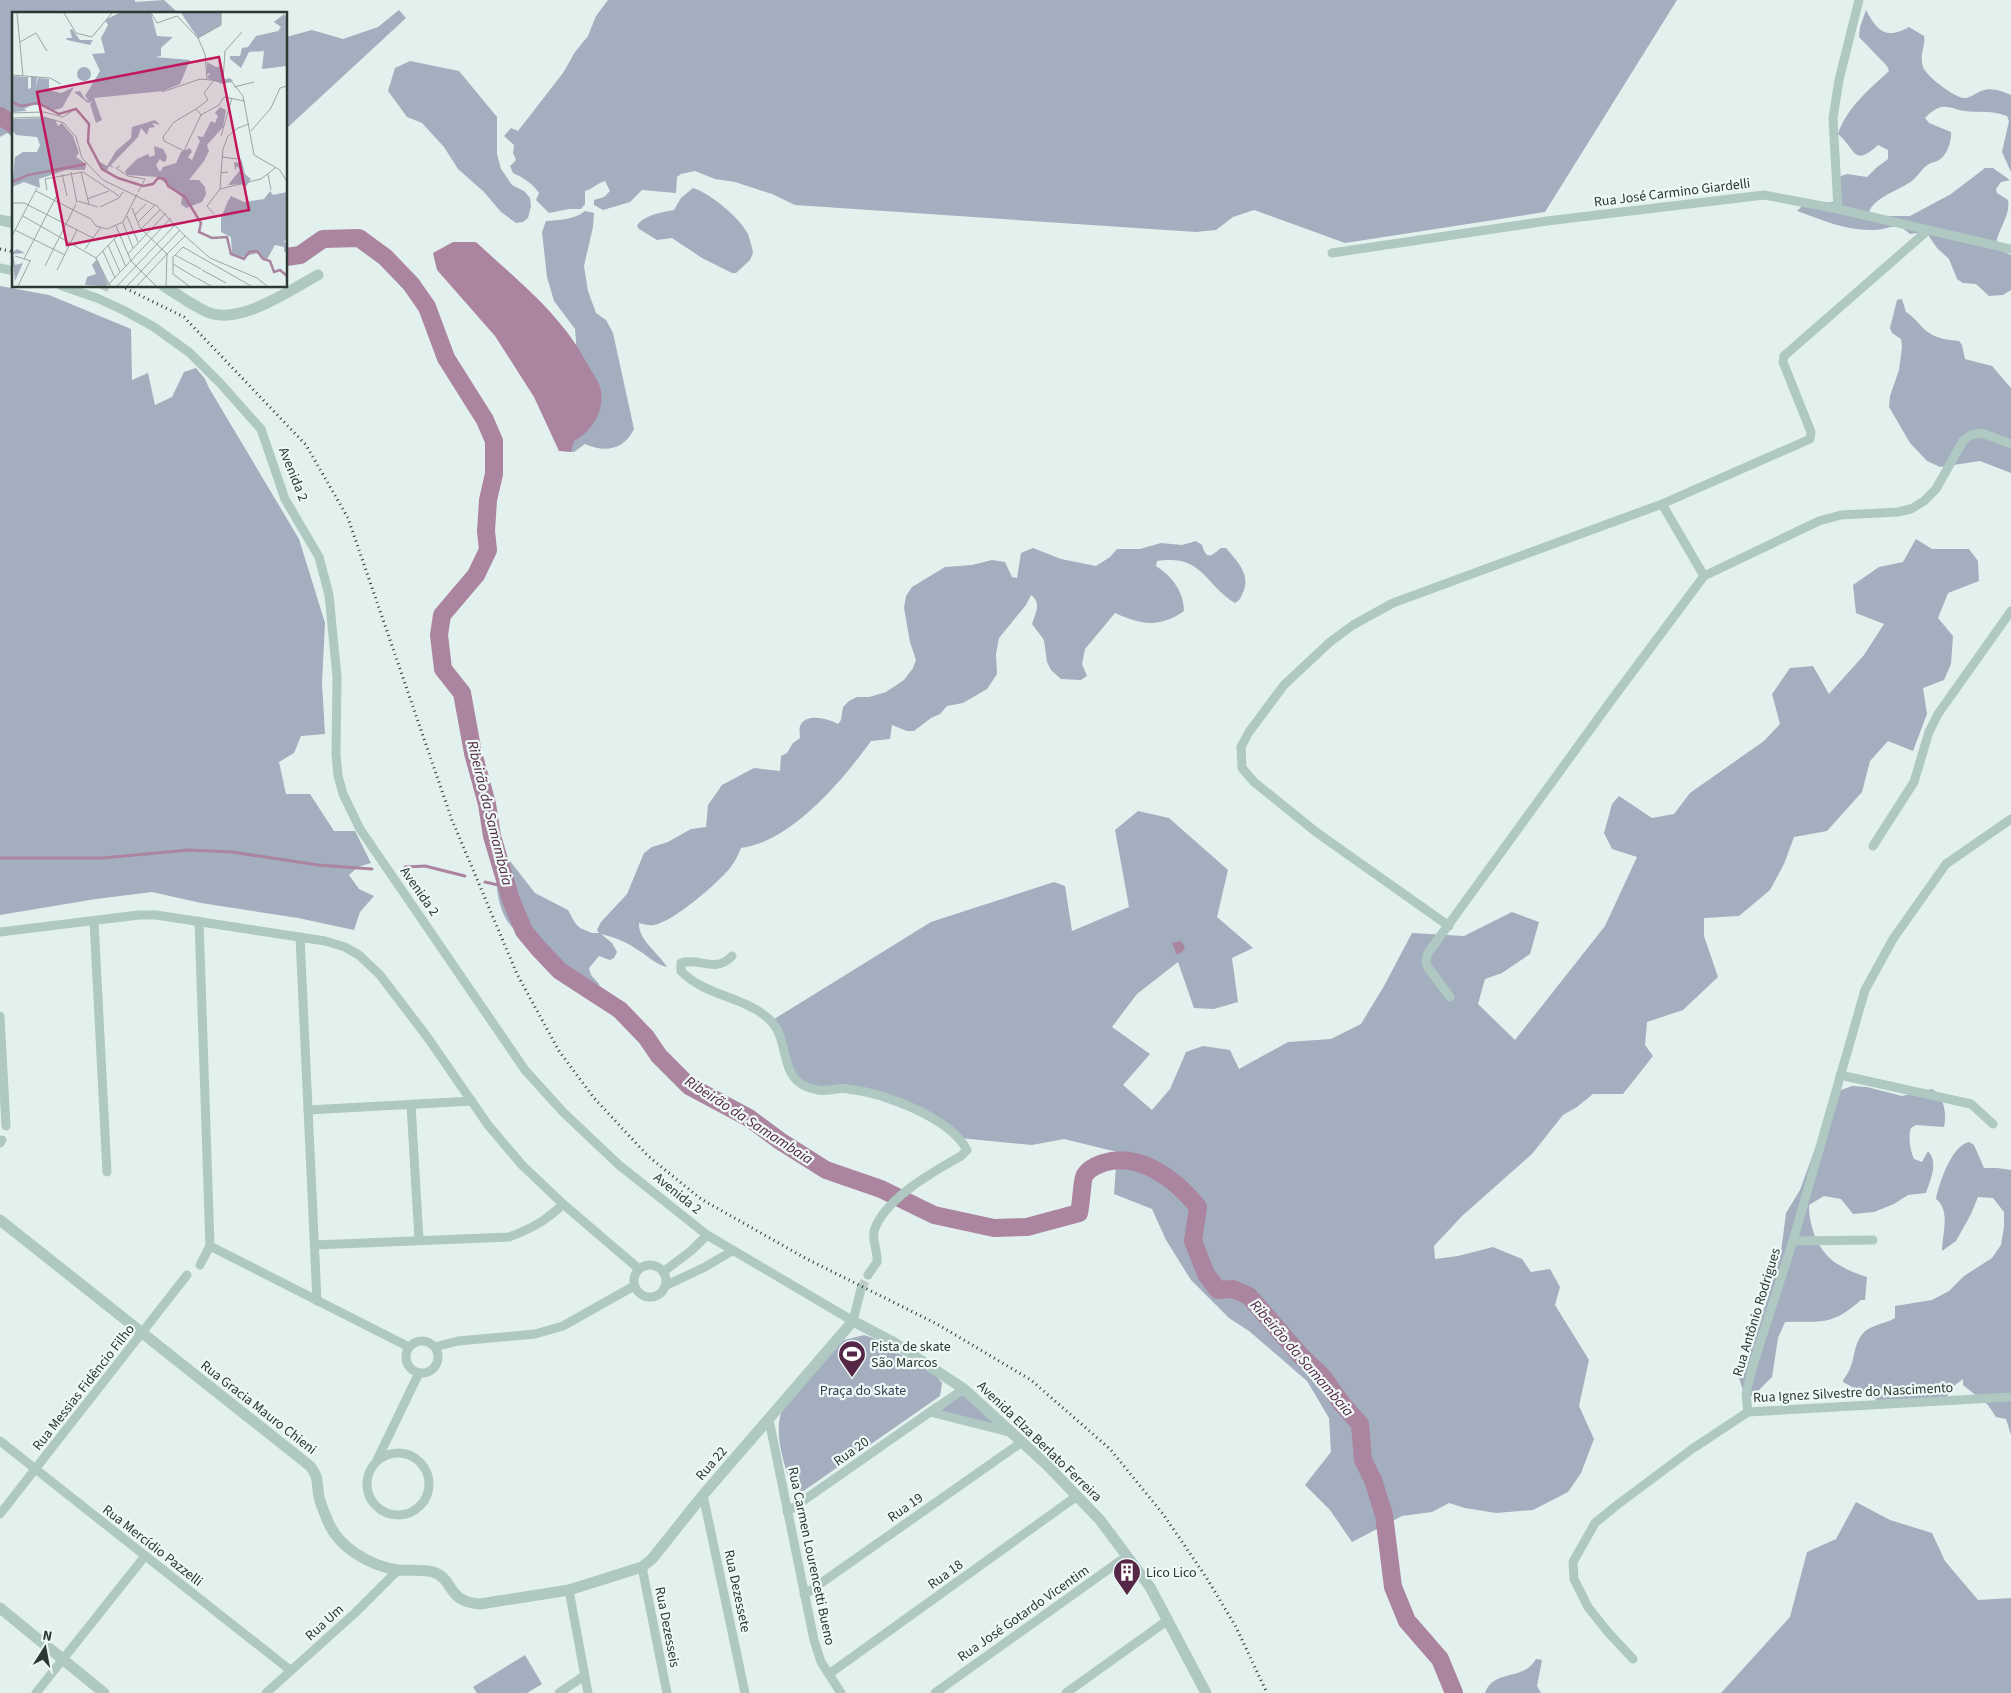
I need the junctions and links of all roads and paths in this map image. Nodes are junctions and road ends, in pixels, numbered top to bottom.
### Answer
1 (1860, 0) edge
2 (1838, 209) junction
3 (1927, 231) junction
4 (2010, 247) edge
5 (1332, 254) dead end
6 (318, 275) dead end
7 (72, 288) edge
8 (167, 288) edge
9 (2011, 444) edge
10 (1662, 504) junction
11 (1704, 576) junction
12 (2011, 610) edge
13 (2011, 819) edge
14 (1873, 846) dead end
15 (199, 921) junction
16 (94, 922) junction
17 (1448, 926) junction
18 (0, 932) edge
19 (300, 937) junction
20 (732, 956) dead end
21 (1450, 998) dead end
22 (0, 1016) edge
23 (1840, 1075) junction
24 (472, 1101) junction
25 (411, 1104) junction
26 (308, 1110) junction
27 (1993, 1124) dead end
28 (6, 1126) dead end
29 (107, 1172) dead end
30 (563, 1204) junction
31 (0, 1220) edge
32 (707, 1235) junction
33 (419, 1240) junction
34 (1792, 1240) junction
35 (1873, 1240) dead end
36 (315, 1245) junction
37 (210, 1246) junction
38 (732, 1251) junction
39 (200, 1265) dead end
40 (639, 1269) junction
41 (663, 1272) junction
42 (187, 1275) dead end
43 (868, 1275) tunnel mouth
44 (634, 1286) junction
45 (665, 1286) junction
46 (861, 1289) tunnel mouth
47 (318, 1301) junction
48 (853, 1321) junction
49 (142, 1334) junction
50 (409, 1347) junction
51 (435, 1347) junction
52 (419, 1373) junction
53 (964, 1389) junction
54 (2011, 1397) edge
55 (930, 1412) junction
56 (1748, 1412) junction
57 (768, 1420) junction
58 (1011, 1432) junction
59 (0, 1441) edge
60 (1022, 1442) junction
61 (377, 1461) junction
62 (36, 1469) junction
63 (703, 1495) junction
64 (1077, 1496) junction
65 (787, 1512) junction
66 (0, 1514) edge
67 (145, 1556) junction
68 (1127, 1556) junction
69 (642, 1566) junction
70 (398, 1570) junction
71 (569, 1590) junction
72 (804, 1595) junction
73 (0, 1608) edge
74 (1168, 1620) junction
75 (63, 1659) junction
76 (1633, 1660) dead end
77 (290, 1670) junction
78 (829, 1674) junction
79 (584, 1676) junction
80 (1204, 1692) edge
81 (36, 1693) edge
82 (104, 1693) edge
83 (266, 1693) edge
84 (559, 1693) edge
85 (588, 1693) edge
86 (668, 1693) edge
87 (745, 1693) edge
88 (841, 1693) edge
89 (935, 1693) edge
90 (1066, 1693) edge

1 - 2 street
2 - 3 street, Rua José Carmino Giardelli
2 - 5 street, Rua José Carmino Giardelli
3 - 4 street, Rua José Carmino Giardelli
3 - 10 street
6 - 8 street
7 - 32 street, Avenida 2
9 - 11 street
10 - 11 street
10 - 17 street
11 - 17 street
12 - 14 street
13 - 23 street
15 - 16 street
15 - 19 street
15 - 37 street
16 - 18 street
16 - 29 street
17 - 21 street
19 - 24 street
19 - 26 street
20 - 43 street
22 - 28 street
23 - 27 street
23 - 34 street
24 - 25 street
24 - 30 street
25 - 26 street
25 - 33 street
26 - 36 street
30 - 33 street
30 - 40 street
31 - 49 street, Rua Gracia Mauro Chieni
32 - 38 street, Avenida 2
32 - 41 street
33 - 36 street
34 - 35 street, Rua Antônio Rodrigues
34 - 56 street, Rua Antônio Rodrigues
36 - 47 street
37 - 39 street
37 - 47 street
38 - 45 street
38 - 48 street, Avenida 2
40 - 41 street
40 - 44 street
41 - 45 street
42 - 49 street, Rua Messias Fidêncio Filho
44 - 45 street
44 - 51 street
46 - 48 street
47 - 50 street
48 - 53 street, Avenida 2
48 - 57 street, Rua 22
49 - 62 street, Rua Messias Fidêncio Filho
49 - 70 street, Rua Gracia Mauro Chieni
50 - 51 street
50 - 52 street
51 - 52 street
52 - 61 street
53 - 55 street, Rua 20
53 - 58 street, Avenida Elza Berlato Ferreira
54 - 56 street, Rua Ignez Silvestre do Nascimento
55 - 58 street
55 - 65 street, Rua 20
56 - 76 street, Rua Ignez Silvestre do Nascimento
57 - 63 street, Rua 22
57 - 65 street, Rua Carmen Lourencetti Bueno
58 - 60 street, Avenida Elza Berlato Ferreira
59 - 62 street, Rua Mercídio Pazzelli
60 - 64 street, Avenida Elza Berlato Ferreira
60 - 72 street, Rua 19
61 - 61 street
62 - 66 street, Rua Messias Fidêncio Filho
62 - 67 street, Rua Mercídio Pazzelli
63 - 69 street, Rua 22
63 - 87 street, Rua Dezessete
64 - 68 street, Avenida Elza Berlato Ferreira
64 - 78 street, Rua 18
65 - 72 street, Rua Carmen Lourencetti Bueno
67 - 75 street
67 - 77 street, Rua Mercídio Pazzelli
68 - 74 street, Avenida Elza Berlato Ferreira
68 - 89 street, Rua José Gotardo Vicentim
69 - 71 street, Rua 22
69 - 86 street, Rua Dezesseis
70 - 71 street, Rua Gracia Mauro Chieni
70 - 77 street, Rua Um
71 - 79 street
72 - 78 street, Rua Carmen Lourencetti Bueno
73 - 75 street
74 - 80 street, Avenida Elza Berlato Ferreira
74 - 90 street
75 - 81 street
75 - 82 street
77 - 83 street, Rua Um
78 - 88 street, Rua Carmen Lourencetti Bueno
79 - 84 street
79 - 85 street

